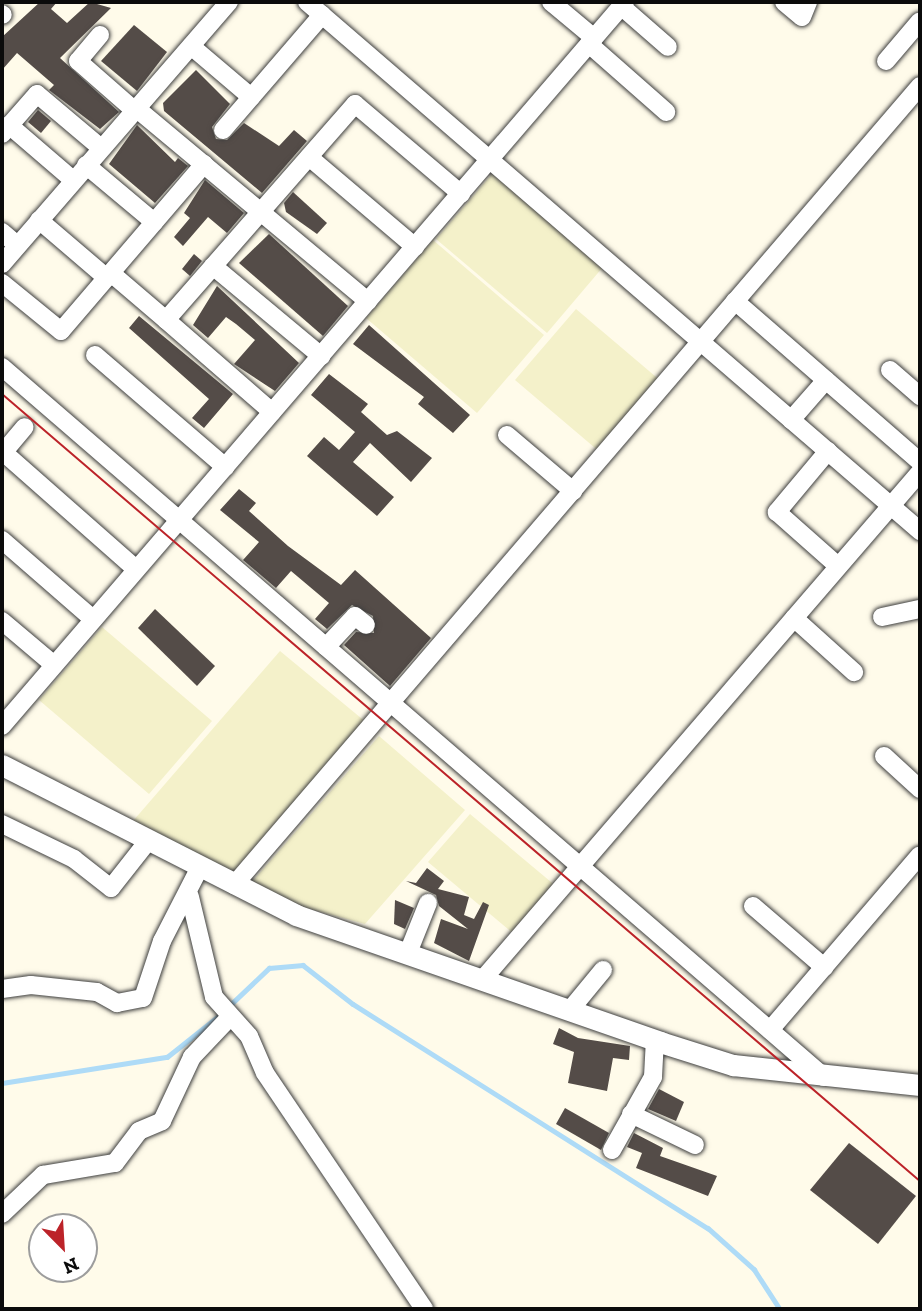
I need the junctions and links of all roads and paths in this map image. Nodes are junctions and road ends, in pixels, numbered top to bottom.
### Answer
1 (229, 2) edge
2 (307, 2) edge
3 (551, 2) edge
4 (784, 2) edge
5 (807, 2) edge
6 (623, 4) edge
7 (322, 15) junction
8 (920, 21) edge
9 (100, 35) dead end
10 (591, 41) junction
11 (191, 46) junction
12 (668, 47) dead end
13 (886, 61) dead end
14 (920, 86) edge
15 (251, 97) junction
16 (135, 109) junction
17 (666, 112) dead end
18 (6, 130) edge
19 (223, 130) dead end
20 (101, 148) junction
21 (309, 157) junction
22 (490, 159) junction
23 (204, 164) junction
24 (86, 165) junction
25 (73, 180) junction
26 (461, 194) junction
27 (261, 212) junction
28 (39, 219) junction
29 (154, 222) junction
30 (2, 232) edge
31 (17, 245) junction
32 (415, 247) junction
33 (2, 264) edge
34 (213, 266) junction
35 (109, 275) junction
36 (2, 283) edge
37 (736, 301) junction
38 (368, 302) junction
39 (166, 320) junction
40 (701, 341) junction
41 (95, 355) dead end
42 (321, 356) junction
43 (2, 367) edge
44 (890, 370) dead end
45 (826, 380) junction
46 (920, 397) edge
47 (272, 412) junction
48 (791, 420) junction
49 (25, 427) dead end
50 (507, 435) dead end
51 (828, 451) junction
52 (2, 453) edge
53 (920, 462) edge
54 (225, 467) junction
55 (920, 472) edge
56 (573, 491) junction
57 (890, 505) junction
58 (179, 520) junction
59 (920, 531) edge
60 (2, 540) edge
61 (838, 566) junction
62 (136, 569) junction
63 (920, 609) edge
64 (882, 617) dead end
65 (794, 618) junction
66 (93, 619) junction
67 (2, 621) edge
68 (366, 625) dead end
69 (327, 647) junction
70 (54, 665) junction
71 (854, 672) dead end
72 (391, 703) junction
73 (2, 726) edge
74 (884, 756) dead end
75 (2, 765) edge
76 (920, 789) edge
77 (2, 824) edge
78 (148, 841) junction
79 (920, 855) edge
80 (581, 864) junction
81 (200, 867) junction
82 (234, 885) junction
83 (190, 897) junction
84 (428, 903) dead end
85 (753, 906) dead end
86 (408, 953) junction
87 (824, 967) junction
88 (603, 970) dead end
89 (484, 979) junction
90 (2, 989) edge
91 (570, 1010) junction
92 (227, 1014) junction
93 (770, 1030) junction
94 (655, 1040) junction
95 (824, 1077) junction
96 (920, 1085) edge
97 (631, 1114) junction
98 (695, 1145) dead end
99 (612, 1150) dead end
100 (2, 1214) edge
101 (424, 1309) edge

1 - 11 street
2 - 7 street
3 - 10 street
4 - 5 street
6 - 10 street
6 - 12 street
7 - 15 street
7 - 22 street
8 - 13 street
9 - 16 street
10 - 17 street
10 - 22 street
11 - 15 street
11 - 16 street
14 - 37 street
15 - 19 street
16 - 20 street
16 - 23 street
18 - 20 street
18 - 25 street
20 - 24 street
21 - 26 street
21 - 27 street
21 - 32 street
22 - 26 street
22 - 40 street
23 - 27 street
23 - 29 street
24 - 25 street
24 - 29 street
25 - 28 street
26 - 32 street
27 - 34 street
27 - 38 street
28 - 31 street
28 - 35 street
29 - 35 street
30 - 31 street
31 - 33 street
32 - 38 street
34 - 39 street
34 - 42 street
35 - 36 street
35 - 39 street
37 - 40 street
37 - 45 street
38 - 42 street
39 - 47 street
40 - 48 street
40 - 56 street
41 - 54 street
42 - 47 street
43 - 58 street
44 - 46 street
45 - 48 street
45 - 53 street
47 - 54 street
48 - 51 street
49 - 52 street
50 - 56 street
51 - 57 street
51 - 61 street
52 - 62 street
54 - 58 street
55 - 57 street
56 - 72 street
57 - 59 street
57 - 61 street
58 - 62 street
58 - 69 street
60 - 66 street
61 - 65 street
62 - 66 street
63 - 64 street
65 - 71 street
65 - 80 street
66 - 70 street
67 - 70 street
68 - 69 street
69 - 72 street
70 - 73 street
72 - 80 street
72 - 82 street
74 - 76 street
75 - 78 street
77 - 78 street
78 - 81 street
79 - 87 street
80 - 89 street
80 - 93 street
81 - 82 street
81 - 83 street
82 - 86 street
83 - 90 street
83 - 92 street
84 - 86 street
85 - 87 street
86 - 89 street
87 - 93 street
88 - 91 street
89 - 91 street
91 - 94 street
92 - 100 street
92 - 101 street
93 - 95 street
94 - 95 street
94 - 97 street
95 - 96 street
97 - 98 street
97 - 99 street

